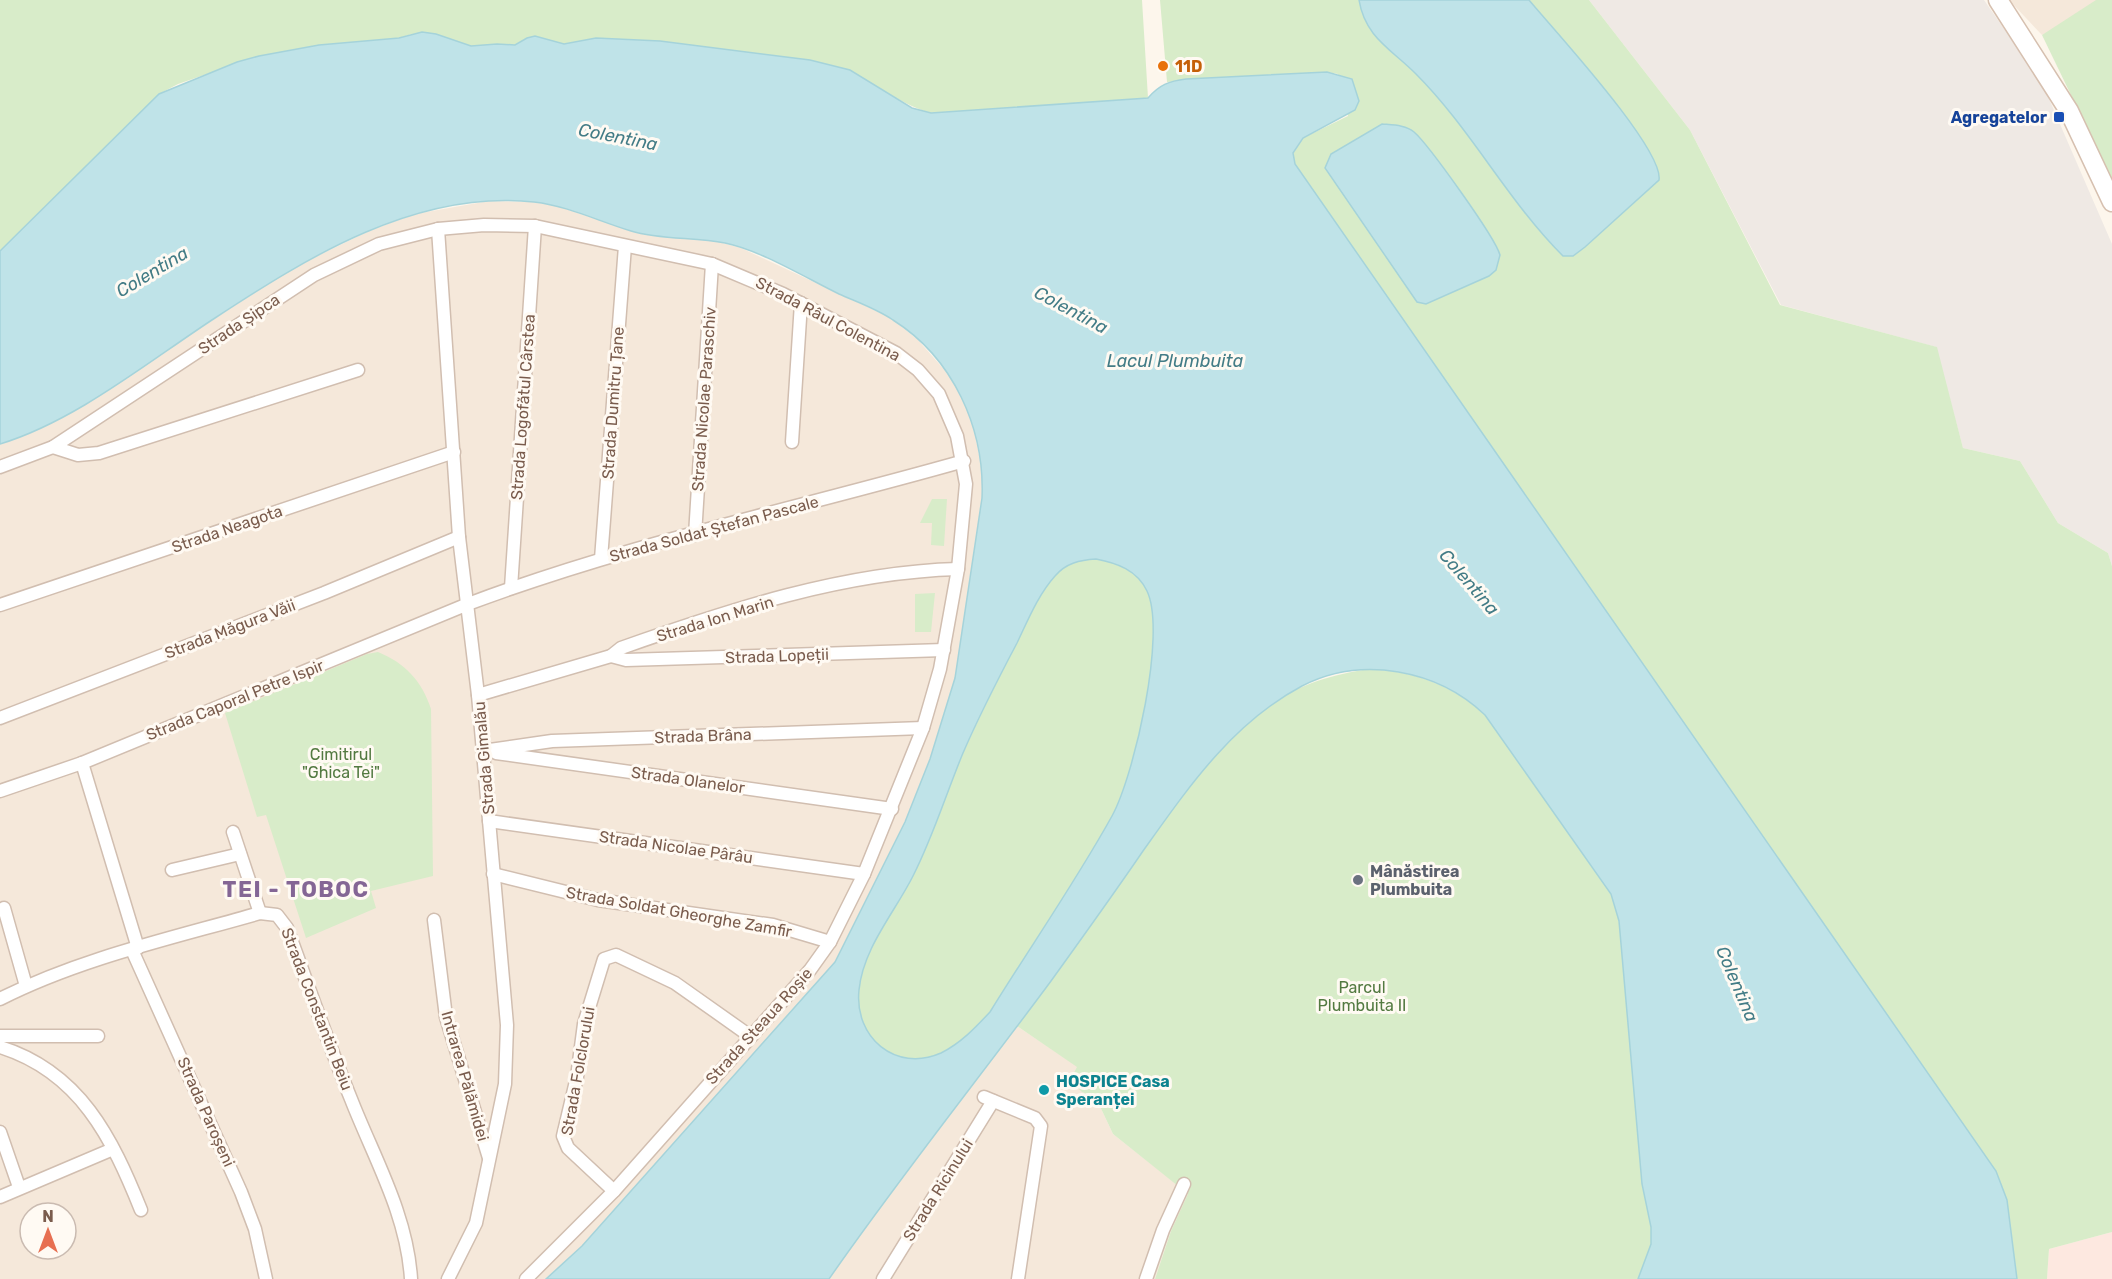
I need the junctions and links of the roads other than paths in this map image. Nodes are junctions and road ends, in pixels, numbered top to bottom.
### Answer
1 (1998, 0) edge
2 (2112, 202) edge
3 (535, 226) junction
4 (438, 229) junction
5 (625, 246) junction
6 (712, 264) junction
7 (801, 303) junction
8 (358, 370) dead end
9 (792, 442) dead end
10 (53, 447) junction
11 (454, 452) junction
12 (964, 461) junction
13 (0, 467) edge
14 (695, 535) junction
15 (459, 537) junction
16 (601, 559) junction
17 (958, 570) junction
18 (511, 588) junction
19 (468, 604) junction
20 (0, 605) edge
21 (944, 650) junction
22 (611, 656) junction
23 (478, 695) junction
24 (0, 718) edge
25 (923, 728) junction
26 (483, 751) junction
27 (82, 763) junction
28 (0, 791) edge
29 (892, 809) junction
30 (489, 821) junction
31 (233, 832) dead end
32 (240, 854) junction
33 (172, 870) dead end
34 (494, 874) junction
35 (864, 874) junction
36 (4, 908) dead end
37 (260, 913) junction
38 (434, 920) dead end
39 (830, 942) junction
40 (135, 949) junction
41 (26, 986) junction
42 (0, 999) edge
43 (0, 1036) edge
44 (99, 1036) dead end
45 (750, 1036) junction
46 (0, 1047) edge
47 (0, 1132) edge
48 (113, 1149) junction
49 (490, 1160) junction
50 (1184, 1184) dead end
51 (19, 1187) junction
52 (614, 1191) junction
53 (0, 1197) edge
54 (141, 1210) dead end
55 (266, 1279) edge
56 (411, 1279) edge
57 (448, 1279) edge
58 (526, 1279) edge
59 (883, 1279) edge
60 (1018, 1279) edge
61 (1146, 1279) edge

1 - 2 main road
3 - 4 street, Strada Râul Colentina
3 - 5 street, Strada Râul Colentina
3 - 18 street, Strada Logofătul Cârstea
4 - 10 street, Strada Șipca
4 - 11 street, Strada Gimalău
5 - 6 street, Strada Râul Colentina
5 - 16 street, Strada Dumitru Țane
6 - 7 street, Strada Râul Colentina
6 - 14 street, Strada Nicolae Paraschiv
7 - 9 street
7 - 12 street, Strada Râul Colentina
8 - 10 street
10 - 13 street, Strada Șipca
11 - 15 street, Strada Gimalău
11 - 20 street, Strada Neagota
12 - 14 street, Strada Soldat Ștefan Pascale
12 - 17 street, Strada Râul Colentina
14 - 16 street, Strada Soldat Ștefan Pascale
15 - 19 street, Strada Gimalău
15 - 24 street, Strada Măgura Văii
16 - 18 street, Strada Soldat Ștefan Pascale
17 - 21 street, Strada Râul Colentina
17 - 22 street, Strada Ion Marin
18 - 19 street, Strada Soldat Ștefan Pascale
19 - 23 street, Strada Gimalău
19 - 27 street, Strada Caporal Petre Ispir
21 - 22 street, Strada Lopeții
21 - 25 street, Strada Râul Colentina
22 - 23 street, Strada Ion Marin
23 - 26 street, Strada Gimalău
25 - 26 street, Strada Brâna
25 - 29 street, Strada Steaua Roșie
26 - 29 street, Strada Olanelor
26 - 30 street, Strada Gimalău
27 - 28 street, Strada Caporal Petre Ispir
27 - 40 street, Strada Paroșeni
29 - 35 street, Strada Steaua Roșie
30 - 34 street, Strada Gimalău
30 - 35 street, Strada Nicolae Pârâu
31 - 32 street
32 - 33 street
32 - 37 street
34 - 39 street, Strada Soldat Gheorghe Zamfir
34 - 49 street, Strada Gimalău
35 - 39 street, Strada Steaua Roșie
36 - 41 street
37 - 40 street
37 - 56 street, Strada Constantin Beiu
38 - 49 street, Intrarea Pălămidei
39 - 45 street, Strada Steaua Roșie
40 - 41 street
40 - 55 street, Strada Paroșeni
41 - 42 street
43 - 44 street
45 - 52 street, Strada Steaua Roșie
45 - 52 street, Strada Folclorului
46 - 48 street
47 - 51 street
48 - 51 street
48 - 54 street
49 - 57 street, Strada Gimalău
50 - 61 street
51 - 53 street
52 - 58 street, Strada Steaua Roșie
59 - 60 street, Strada Ricinului

